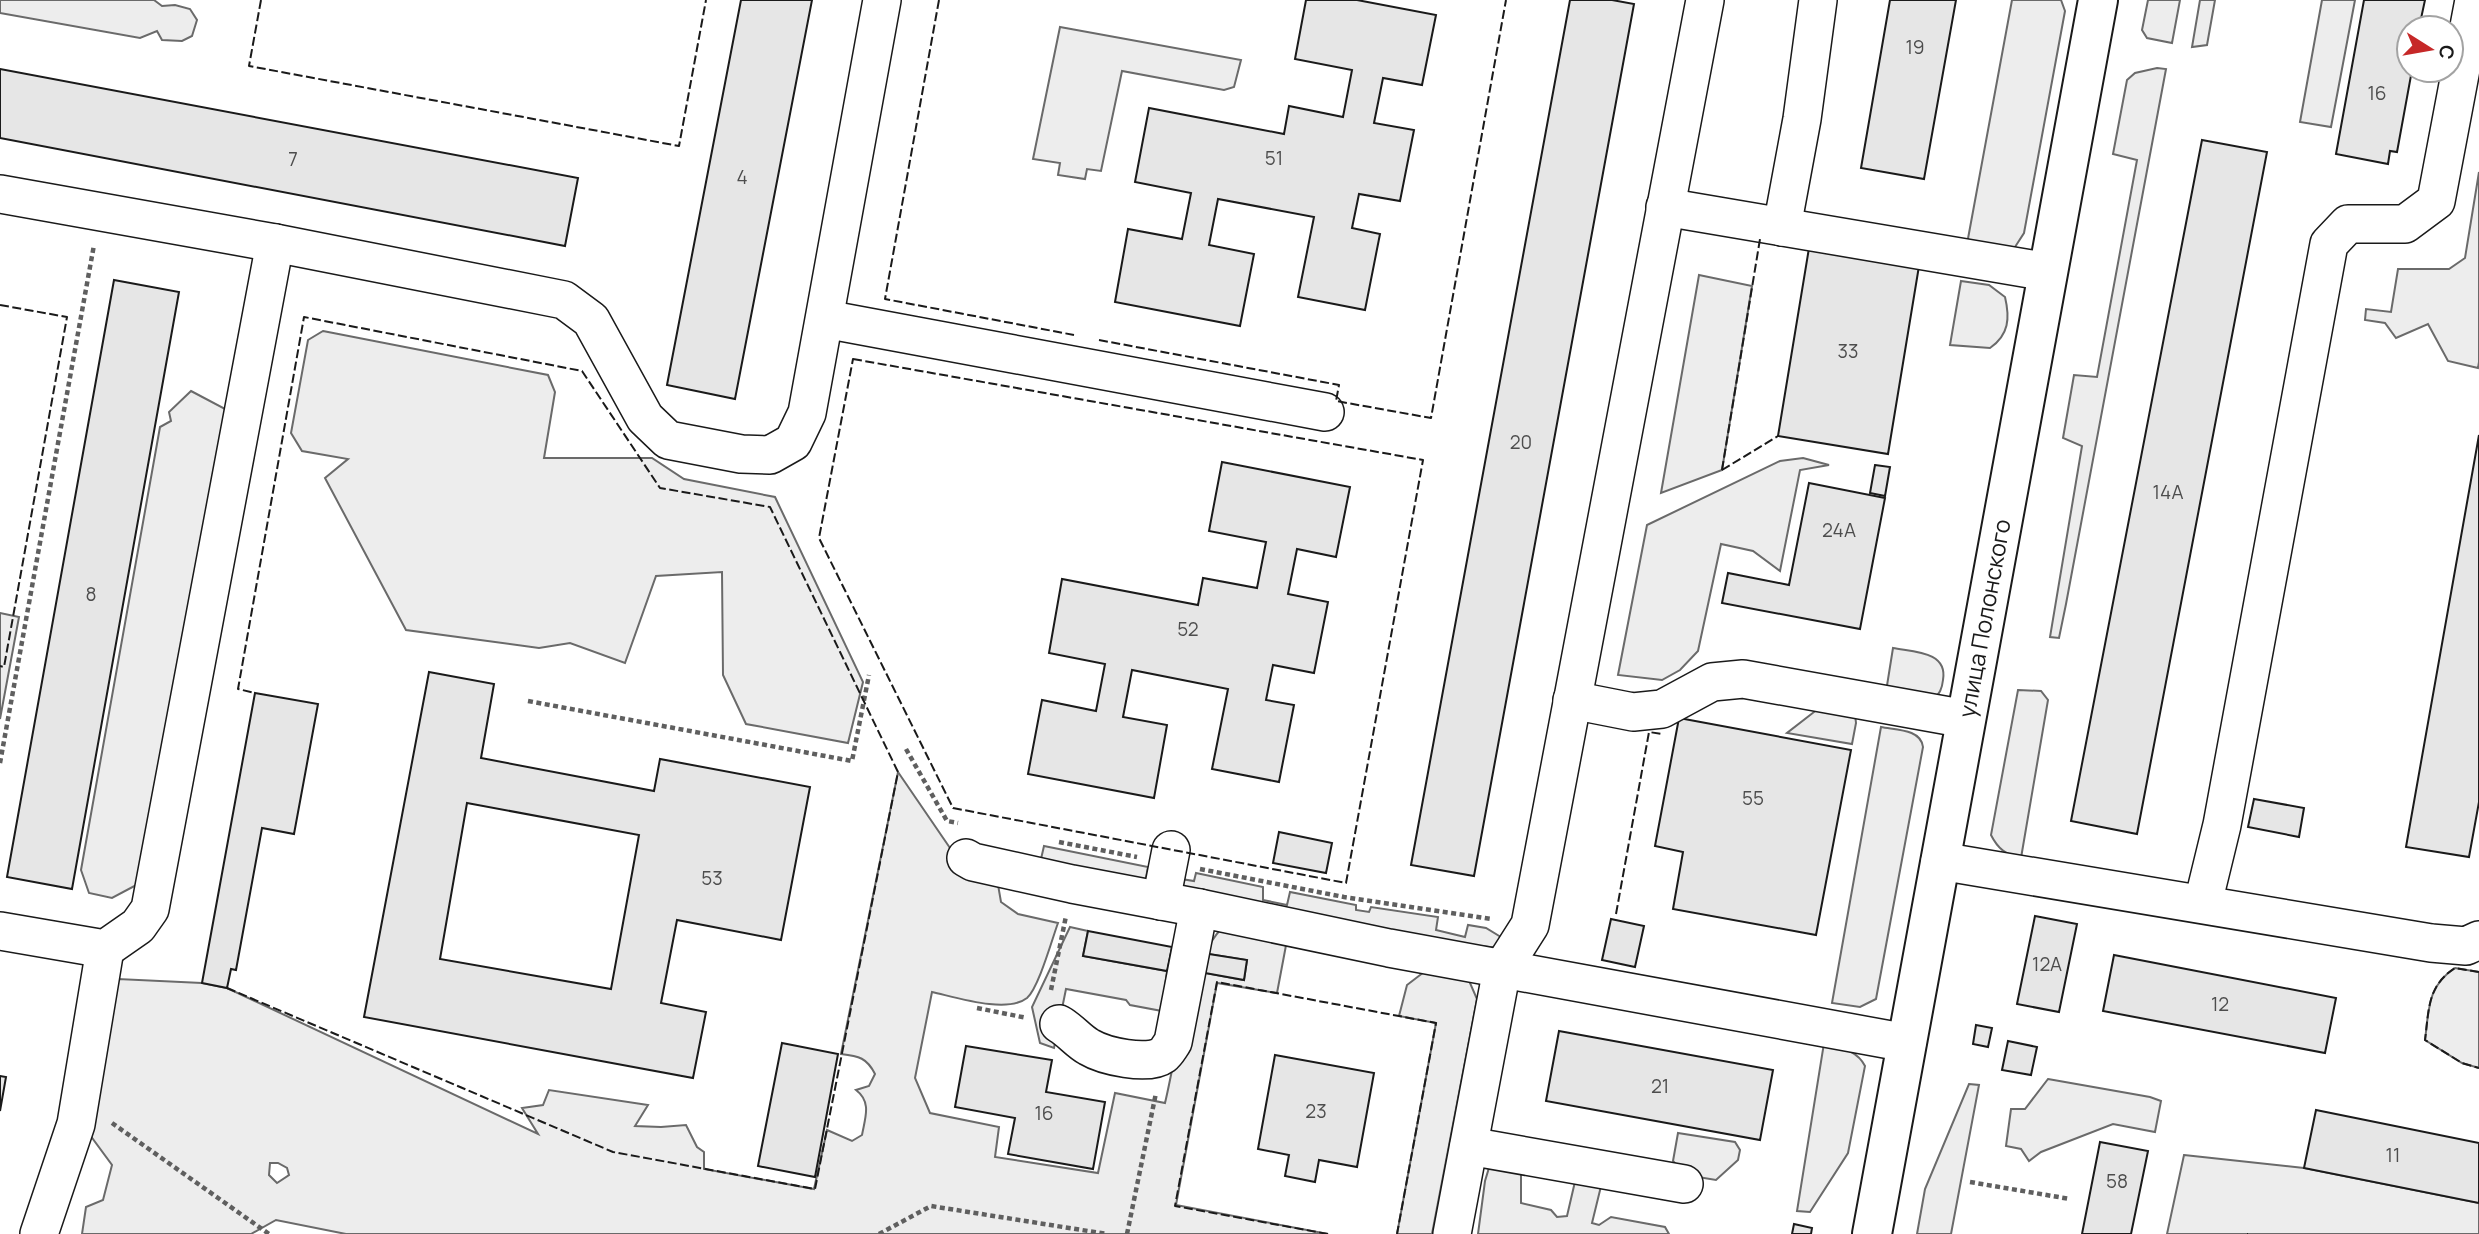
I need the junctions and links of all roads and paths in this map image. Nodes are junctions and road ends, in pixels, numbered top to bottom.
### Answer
1 (881, 0) edge
2 (1705, 0) edge
3 (1818, 0) edge
4 (2098, 0) edge
5 (2474, 0) edge
6 (0, 194) edge
7 (1665, 207) junction
8 (100, 213) junction
9 (1782, 227) junction
10 (275, 243) junction
11 (2048, 272) junction
12 (825, 319) junction
13 (1325, 412) dead end
14 (869, 675) dead end
15 (1572, 700) junction
16 (528, 701) dead end
17 (1966, 719) junction
18 (0, 763) edge
19 (1171, 849) dead end
20 (966, 858) dead end
21 (1940, 861) junction
22 (1072, 884) junction
23 (1161, 901) junction
24 (2203, 903) junction
25 (1199, 908) junction
26 (0, 931) edge
27 (2479, 940) edge
28 (105, 949) junction
29 (1502, 970) junction
30 (977, 1008) dead end
31 (1052, 1022) junction
32 (1907, 1043) junction
33 (1164, 1055) junction
34 (81, 1101) junction
35 (1469, 1146) junction
36 (1970, 1182) dead end
37 (1684, 1184) dead end
38 (2070, 1199) dead end
39 (39, 1234) edge
40 (269, 1234) edge
41 (879, 1234) edge
42 (1107, 1234) edge
43 (1127, 1234) edge
44 (1452, 1234) edge
45 (1872, 1234) edge

1 - 12 lane
2 - 7 lane
3 - 9 lane
4 - 11 main road, улица Полонского
5 - 24 lane
6 - 8 lane
7 - 9 lane
7 - 15 lane
8 - 10 lane
8 - 18 path
9 - 11 lane
10 - 12 lane
10 - 28 lane
11 - 17 main road, улица Полонского
12 - 13 lane
14 - 16 path
15 - 17 lane
15 - 29 lane
17 - 21 main road, улица Полонского
19 - 23 lane
20 - 22 lane
21 - 24 lane
21 - 32 main road, улица Полонского
22 - 23 lane
22 - 31 path
23 - 25 lane
24 - 27 lane
25 - 29 lane
25 - 33 lane
26 - 28 lane
28 - 34 lane
29 - 32 lane
29 - 35 lane
30 - 31 path
31 - 33 lane
32 - 45 main road, улица Полонского
33 - 43 path
34 - 39 lane
34 - 40 path
35 - 37 lane
35 - 44 lane
36 - 38 path
41 - 42 path

